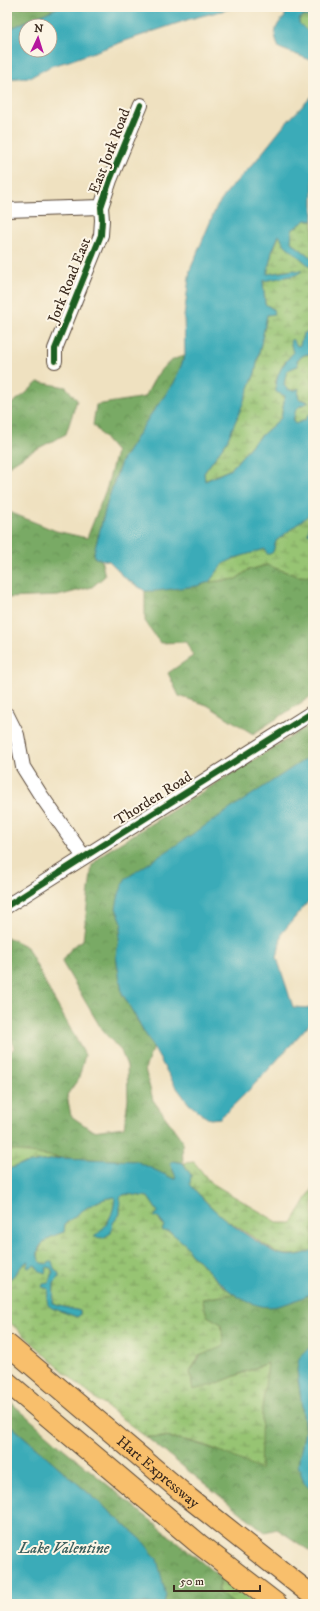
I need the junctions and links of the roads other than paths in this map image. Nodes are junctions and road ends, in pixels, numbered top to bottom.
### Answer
1 (141, 105) dead end
2 (101, 207) junction
3 (7, 210) edge
4 (55, 361) dead end
5 (313, 712) edge
6 (7, 715) edge
7 (84, 857) junction
8 (7, 906) edge
9 (7, 1344) edge
10 (7, 1382) edge
11 (313, 1596) edge
12 (276, 1604) edge

1 - 2 street, East Jork Road
2 - 3 street
2 - 4 street, Jork Road East
5 - 7 street, Thorden Road
6 - 7 street
7 - 8 street, Thorden Road
9 - 11 highway, Hart Expressway
10 - 12 highway, Hart Expressway

